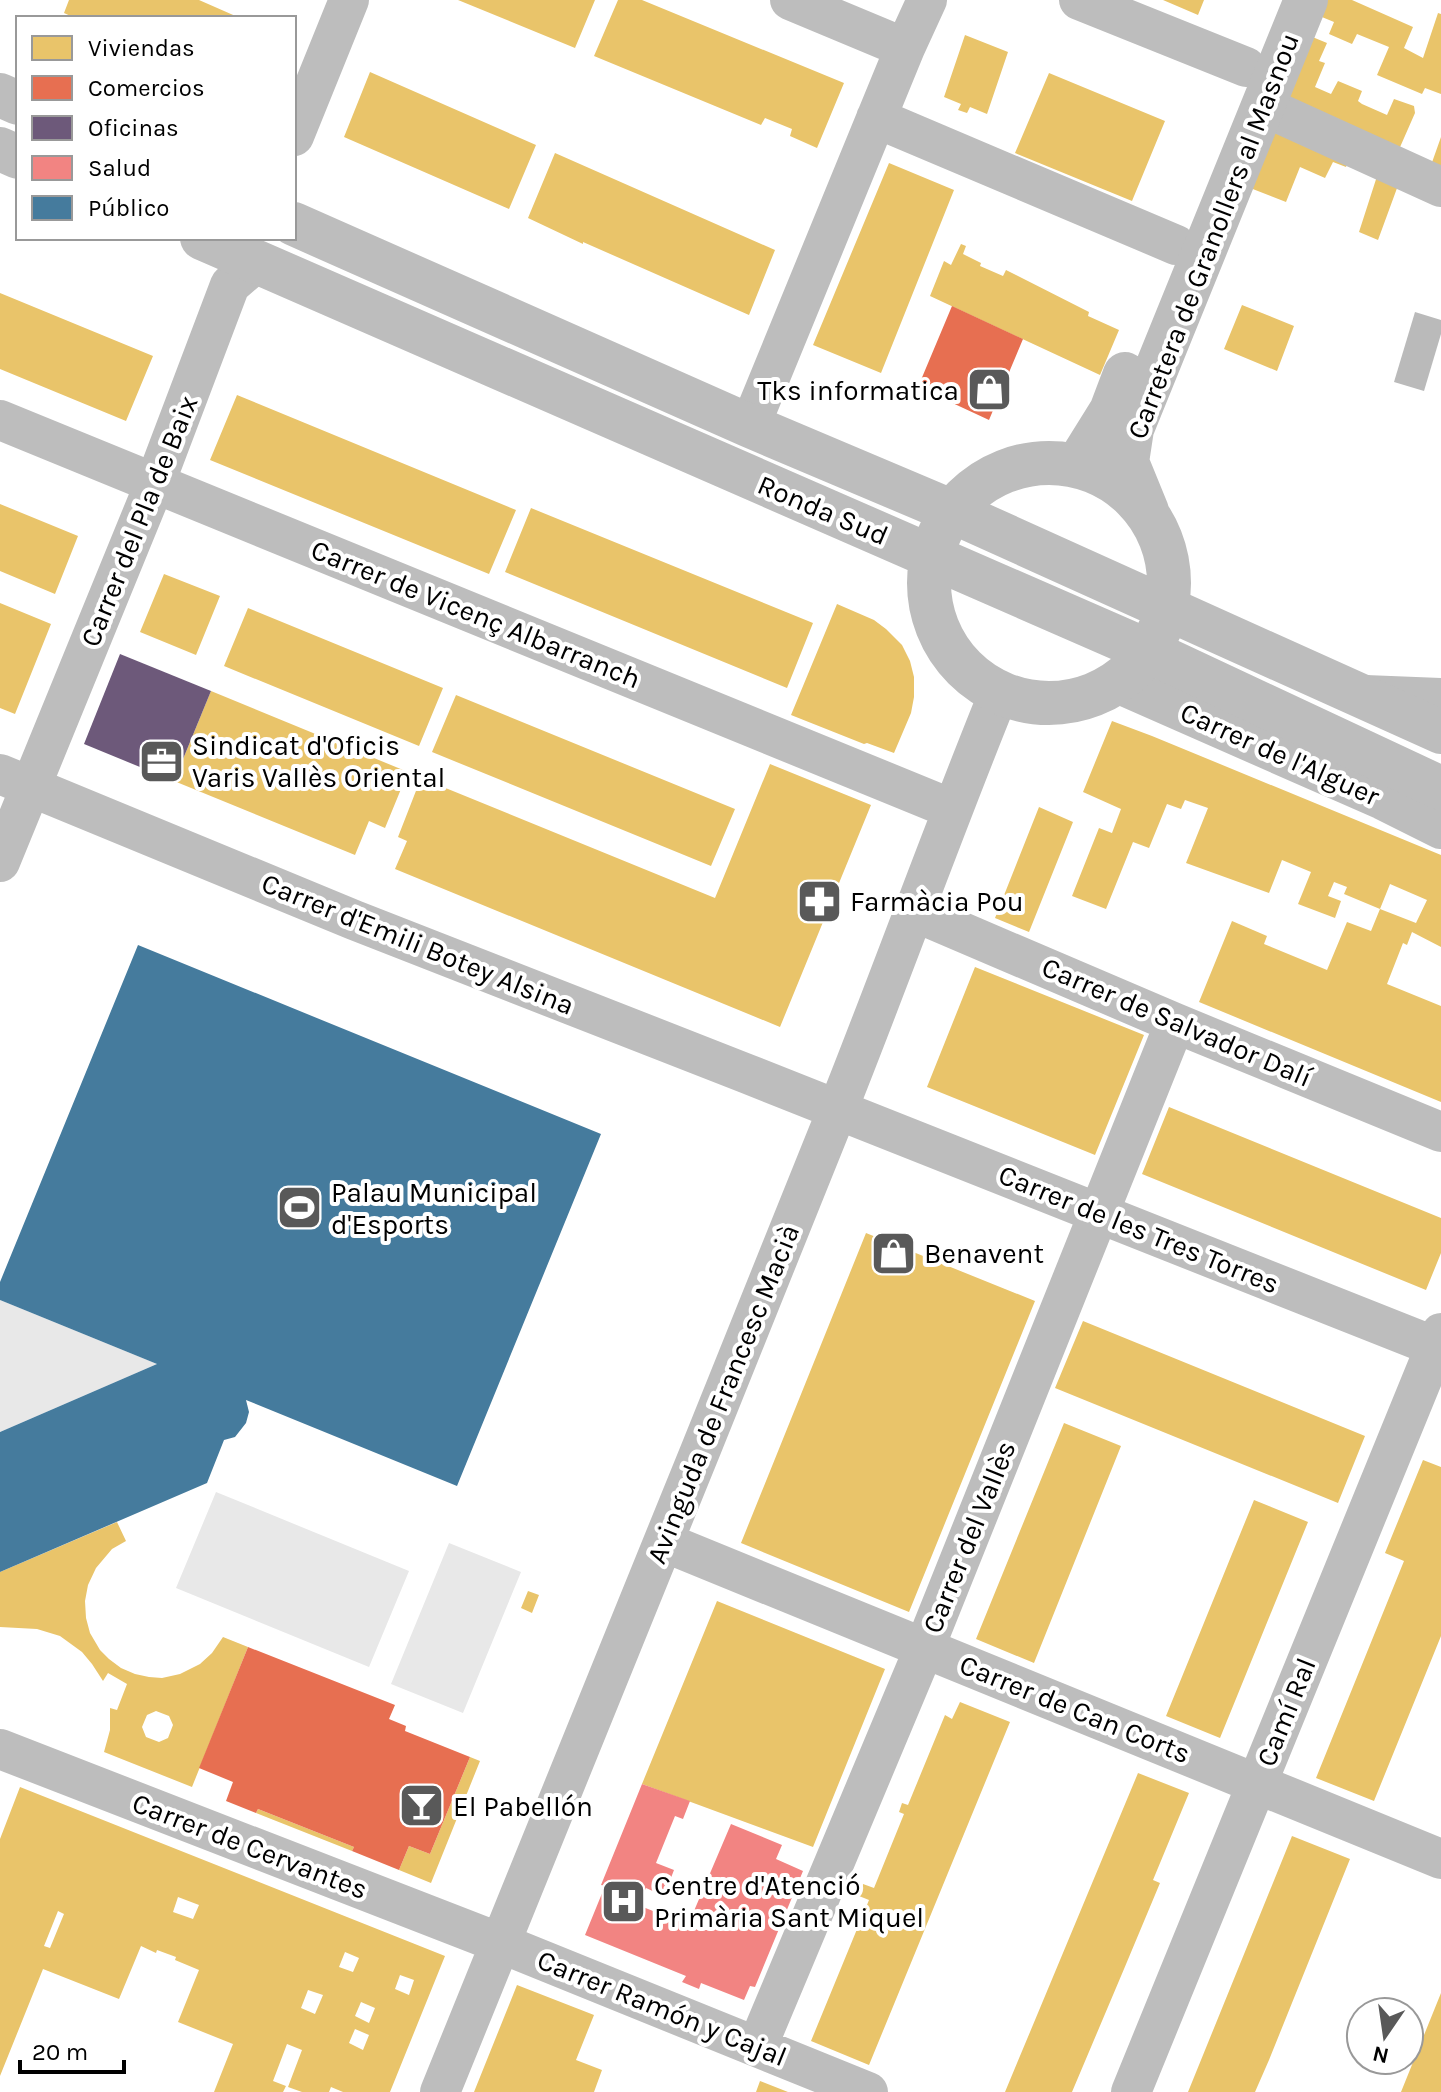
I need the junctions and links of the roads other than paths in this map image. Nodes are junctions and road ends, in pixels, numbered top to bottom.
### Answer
1 (349, 0) edge
2 (790, 0) edge
3 (927, 0) edge
4 (1273, 0) edge
5 (1306, 0) edge
6 (1082, 1) edge
7 (905, 48) junction
8 (1255, 86) junction
9 (876, 118) junction
10 (296, 131) edge
11 (1441, 187) edge
12 (296, 225) edge
13 (207, 240) edge
14 (1176, 245) junction
15 (257, 262) junction
16 (0, 420) edge
17 (750, 426) junction
18 (1078, 464) junction
19 (155, 483) junction
20 (951, 511) junction
21 (1150, 517) junction
22 (930, 557) junction
23 (1168, 609) junction
24 (1148, 651) junction
25 (1117, 683) junction
26 (999, 693) junction
27 (1363, 695) junction
28 (1441, 698) edge
29 (1441, 732) edge
30 (16, 781) edge
31 (1441, 788) edge
32 (952, 809) junction
33 (1441, 829) edge
34 (0, 862) edge
35 (913, 911) junction
36 (1175, 1023) junction
37 (837, 1111) junction
38 (1441, 1132) edge
39 (1099, 1213) junction
40 (1439, 1343) edge
41 (664, 1542) junction
42 (924, 1649) junction
43 (2, 1756) edge
44 (1257, 1783) junction
45 (1441, 1859) edge
46 (500, 1943) junction
47 (757, 2047) junction
48 (440, 2092) edge
49 (868, 2092) edge
50 (1131, 2092) edge

1 - 10 street
2 - 7 street
3 - 7 street
4 - 8 main road, Carretera de Granollers al Masnou
5 - 8 main road, Carretera de Granollers al Masnou
6 - 8 street
7 - 9 street
8 - 11 street
8 - 14 main road, Carretera de Granollers al Masnou
8 - 21 main road, Carretera de Granollers al Masnou
9 - 14 street
9 - 17 street
12 - 17 main road, Ronda Sud
13 - 15 main road, Ronda Sud
14 - 18 main road, Carretera de Granollers al Masnou
15 - 19 street, Carrer del Pla de Baix
15 - 22 main road, Ronda Sud
16 - 19 street, Carrer de Vicenç Albarranch
17 - 20 main road, Ronda Sud
18 - 20 main road
18 - 21 main road
19 - 30 street, Carrer del Pla de Baix
19 - 32 street, Carrer de Vicenç Albarranch
20 - 22 main road
20 - 23 main road, Ronda Sud
21 - 23 main road, Carretera de Granollers al Masnou
22 - 24 main road, Ronda Sud
22 - 26 main road
23 - 24 main road
23 - 27 main road, Ronda Sud
24 - 25 main road
24 - 31 main road, Ronda Sud
25 - 26 main road
25 - 33 street, Carrer de l'Alguer
26 - 32 street, Avinguda de Francesc Macià
27 - 28 street
27 - 29 main road, Ronda Sud
30 - 34 street, Carrer del Pla de Baix
30 - 37 street, Carrer d'Emili Botey Alsina
32 - 35 street, Avinguda de Francesc Macià
35 - 36 street, Carrer de Salvador Dalí
35 - 37 street, Avinguda de Francesc Macià
36 - 38 street, Carrer de Salvador Dalí
36 - 39 street, Carrer del Vallès
37 - 39 street, Carrer de les Tres Torres
37 - 41 street, Avinguda de Francesc Macià
39 - 40 street, Carrer de les Tres Torres
39 - 42 street, Carrer del Vallès
40 - 44 street, Camí Ral
41 - 42 street, Carrer de Can Corts
41 - 46 street, Avinguda de Francesc Macià
42 - 44 street, Carrer de Can Corts
42 - 47 street, Carrer del Vallès
43 - 46 street, Carrer de Cervantes
44 - 45 street, Carrer de Can Corts
44 - 50 street, Camí Ral
46 - 47 street, Carrer Ramón y Cajal
46 - 48 street, Avinguda de Francesc Macià
47 - 49 street, Carrer Ramón y Cajal

